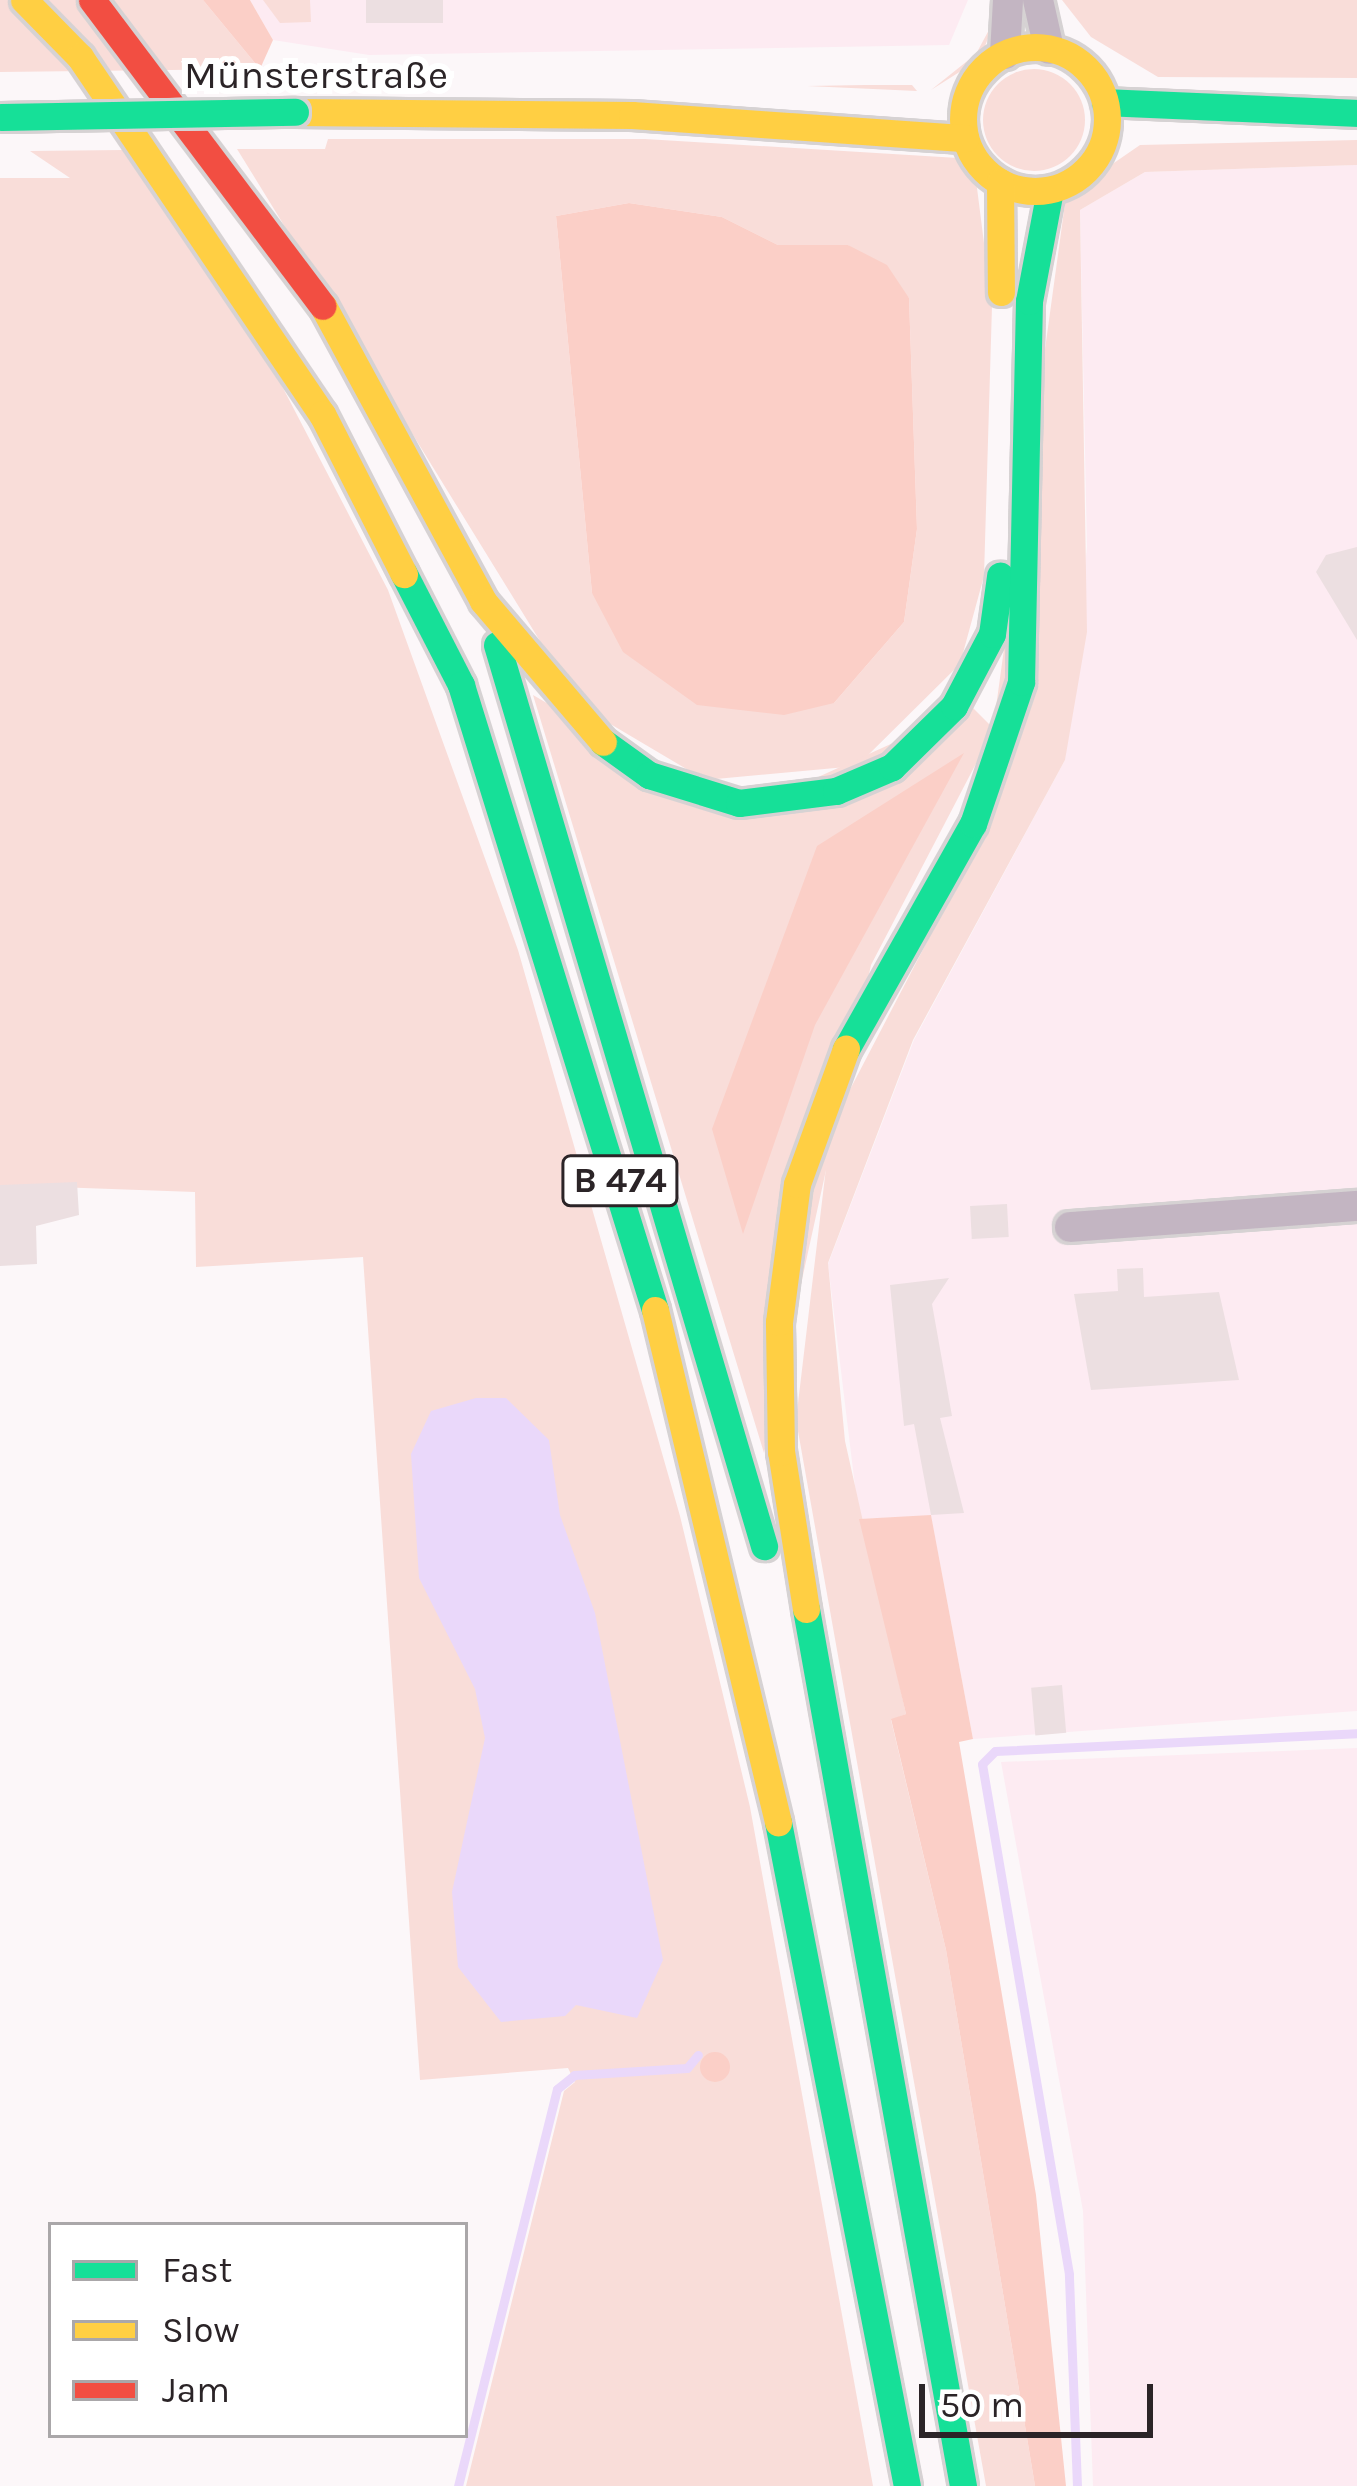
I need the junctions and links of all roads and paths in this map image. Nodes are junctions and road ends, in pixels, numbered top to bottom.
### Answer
1 (25, 0) edge
2 (92, 0) edge
3 (1008, 0) edge
4 (1038, 0) edge
5 (1048, 49) junction
6 (1005, 54) junction
7 (971, 85) junction
8 (1105, 102) junction
9 (1357, 113) edge
10 (632, 115) junction
11 (0, 117) edge
12 (1357, 126) edge
13 (1105, 135) junction
14 (965, 138) junction
15 (1000, 182) junction
16 (1050, 190) junction
17 (483, 601) junction
18 (1357, 1206) edge
19 (1070, 1227) dead end
20 (835, 1793) junction
21 (907, 2486) edge
22 (964, 2486) edge

1 - 21 main road, B 474
2 - 17 main road, B 474
3 - 6 street
4 - 5 street
5 - 6 main road
5 - 8 main road
6 - 7 main road
7 - 10 main road, Münsterstraße
7 - 14 main road
8 - 9 main road
8 - 13 main road
10 - 11 main road, Münsterstraße, bridge
10 - 14 main road, Münsterstraße
12 - 13 main road
13 - 16 main road
14 - 15 main road
15 - 16 main road
15 - 17 main road
16 - 20 main road
17 - 20 main road, B 474
18 - 19 street
20 - 22 main road, B 474

